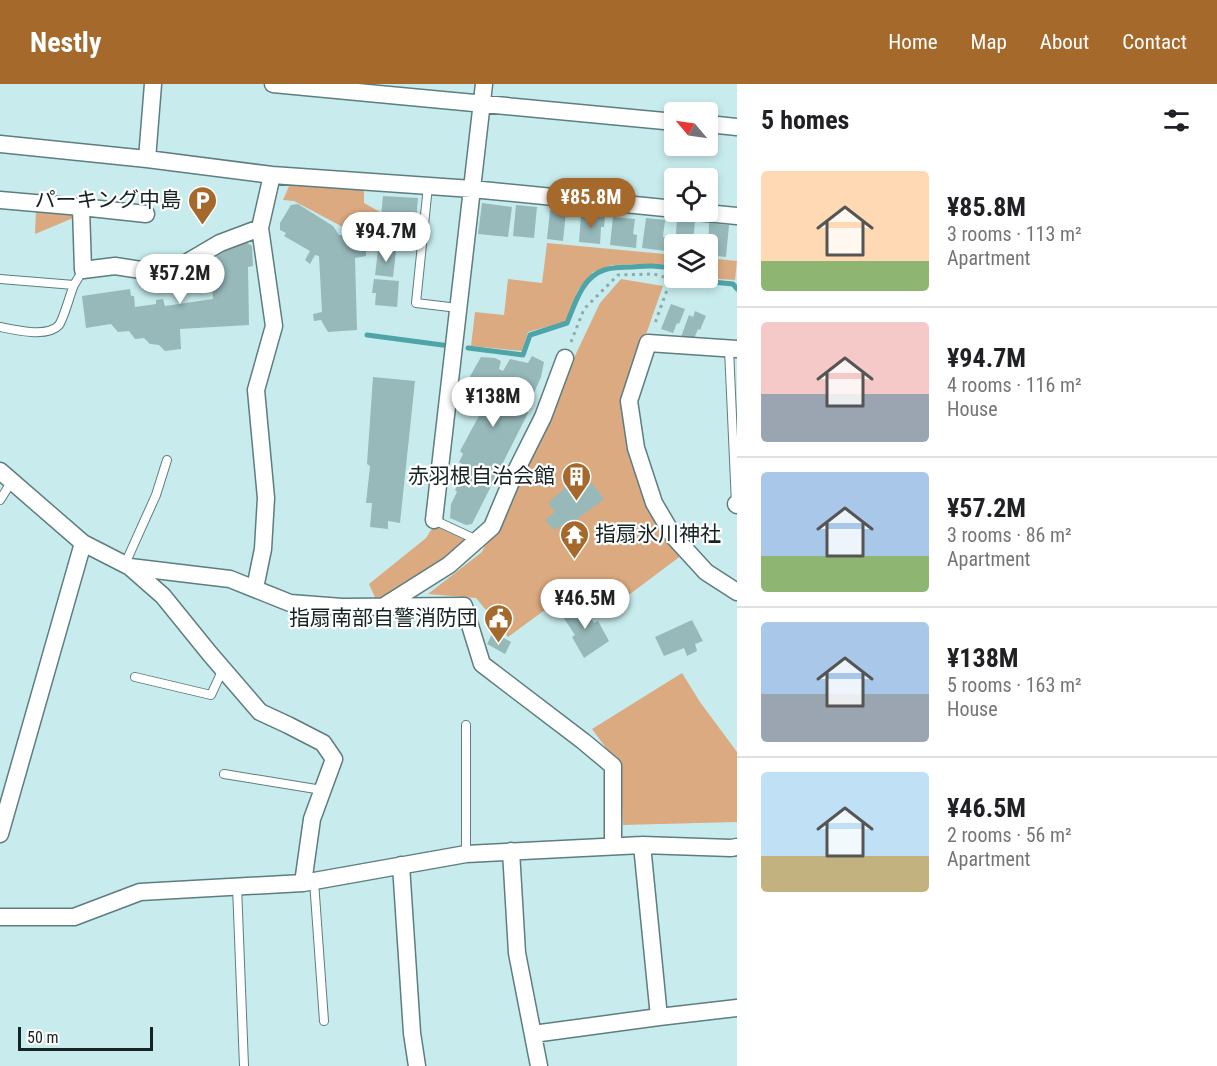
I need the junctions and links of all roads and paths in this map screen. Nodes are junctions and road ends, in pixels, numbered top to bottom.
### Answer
1 (153, 84) edge
2 (273, 84) edge
3 (484, 84) edge
4 (482, 104) junction
5 (664, 121) edge
6 (718, 125) edge
7 (737, 127) edge
8 (0, 144) edge
9 (147, 159) junction
10 (272, 175) junction
11 (428, 186) junction
12 (472, 189) junction
13 (0, 200) edge
14 (81, 207) junction
15 (664, 208) edge
16 (146, 214) dead end
17 (718, 214) edge
18 (737, 216) edge
19 (260, 228) junction
20 (83, 270) junction
21 (0, 279) edge
22 (74, 285) junction
23 (458, 308) junction
24 (0, 327) edge
25 (648, 343) junction
26 (733, 349) edge
27 (565, 358) joint
28 (166, 460) dead end
29 (6, 476) edge
30 (0, 500) edge
31 (736, 504) edge
32 (434, 520) joint
33 (477, 540) junction
34 (83, 543) junction
35 (128, 565) junction
36 (255, 588) junction
37 (737, 592) edge
38 (383, 606) junction
39 (223, 669) junction
40 (135, 677) dead end
41 (466, 725) dead end
42 (224, 774) dead end
43 (322, 790) junction
44 (1, 828) edge
45 (642, 845) junction
46 (614, 846) junction
47 (737, 847) edge
48 (511, 851) junction
49 (466, 854) junction
50 (401, 865) junction
51 (308, 882) junction
52 (237, 886) junction
53 (0, 917) edge
54 (737, 1008) edge
55 (659, 1017) junction
56 (324, 1022) dead end
57 (533, 1034) junction
58 (244, 1066) edge
59 (417, 1066) edge
60 (539, 1066) edge

1 - 9 street
2 - 4 street
3 - 4 street
4 - 5 street
4 - 12 street
6 - 7 street
8 - 9 street
9 - 10 street
10 - 11 street
10 - 19 street
11 - 12 street
11 - 23 lane
12 - 15 street
12 - 23 street
13 - 14 street
14 - 16 street
14 - 20 street
17 - 18 street
19 - 20 street
19 - 36 street
20 - 22 lane
21 - 22 lane
22 - 24 lane
23 - 32 street
25 - 26 street
25 - 27 path
25 - 37 street
26 - 31 lane
27 - 33 street
28 - 35 lane
29 - 30 lane
29 - 34 street
32 - 33 lane
33 - 38 street
34 - 35 street
34 - 44 street
35 - 36 street
35 - 39 street
36 - 38 street
38 - 46 street
39 - 40 lane
39 - 43 street
41 - 49 lane
42 - 43 lane
43 - 51 street
45 - 46 street
45 - 47 street
45 - 55 street
46 - 48 street
48 - 49 street
48 - 57 street
49 - 50 street
50 - 51 street
50 - 59 street
51 - 52 street
51 - 56 lane
52 - 53 street
52 - 58 lane
54 - 55 street
55 - 57 street
57 - 60 street

